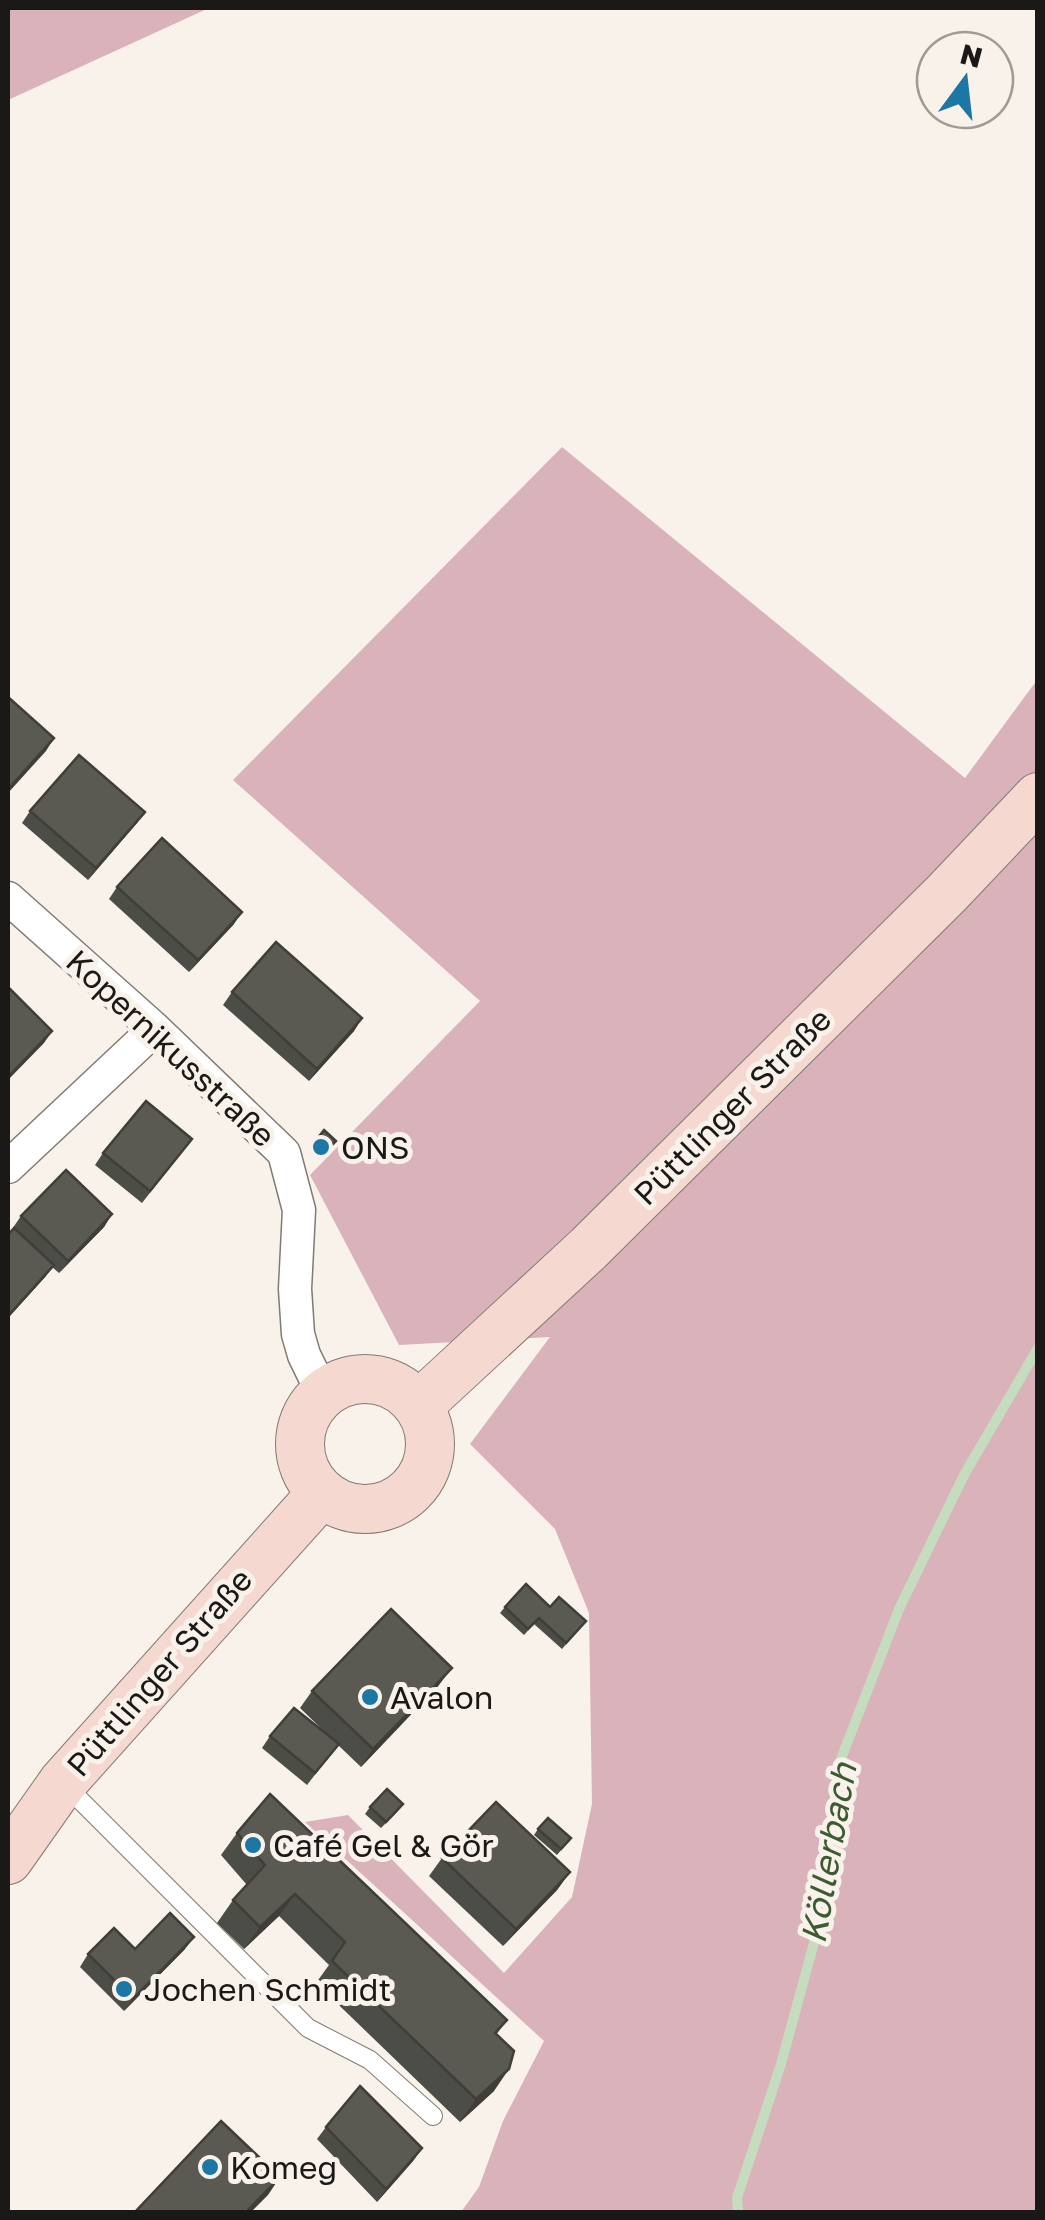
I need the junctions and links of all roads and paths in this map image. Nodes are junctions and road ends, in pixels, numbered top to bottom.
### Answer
1 (1038, 797) edge
2 (8, 898) edge
3 (154, 1029) junction
4 (8, 1167) edge
5 (323, 1394) junction
6 (418, 1406) junction
7 (322, 1493) junction
8 (63, 1782) junction
9 (8, 1860) edge
10 (433, 2116) dead end

1 - 6 main road, Püttlinger Straße
2 - 3 street, Kopernikusstraße
3 - 4 street
3 - 5 street, Kopernikusstraße
5 - 6 main road
5 - 7 main road
6 - 7 main road
7 - 8 main road, Püttlinger Straße
8 - 9 main road, Püttlinger Straße
8 - 10 lane

